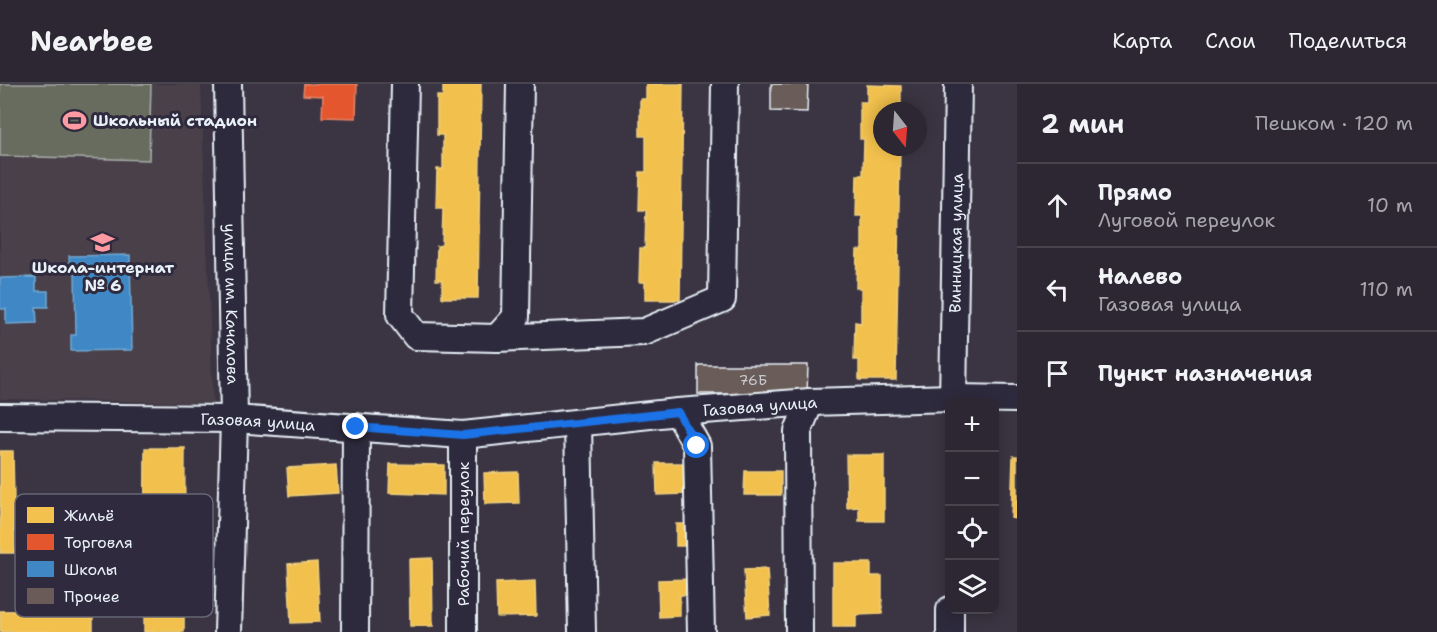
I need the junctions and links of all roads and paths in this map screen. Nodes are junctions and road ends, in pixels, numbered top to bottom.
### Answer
1 (228, 84) edge
2 (405, 84) edge
3 (520, 84) edge
4 (725, 84) edge
5 (958, 84) edge
6 (497, 338) junction
7 (953, 398) edge
8 (999, 399) edge
9 (1017, 399) edge
10 (945, 400) edge
11 (810, 402) junction
12 (678, 412) junction
13 (0, 417) edge
14 (234, 419) junction
15 (578, 423) junction
16 (356, 427) junction
17 (463, 435) junction
18 (950, 614) edge
19 (228, 632) edge
20 (355, 632) edge
21 (463, 632) edge
22 (582, 632) edge
23 (700, 632) edge
24 (799, 632) edge
25 (950, 632) edge

1 - 14 street, улица им. Качалова
2 - 6 street
3 - 6 street
4 - 6 street
5 - 7 street, Винницкая улица
8 - 9 street, Газовая улица
10 - 11 street, Газовая улица
11 - 12 street, Газовая улица
11 - 24 street
12 - 15 street, Газовая улица
12 - 23 street
13 - 14 street, Газовая улица
14 - 16 street, Газовая улица
14 - 19 street, улица им. Качалова
15 - 17 street, Газовая улица
15 - 22 street
16 - 17 street, Газовая улица
16 - 20 street
17 - 21 street, Рабочий переулок
18 - 25 street

